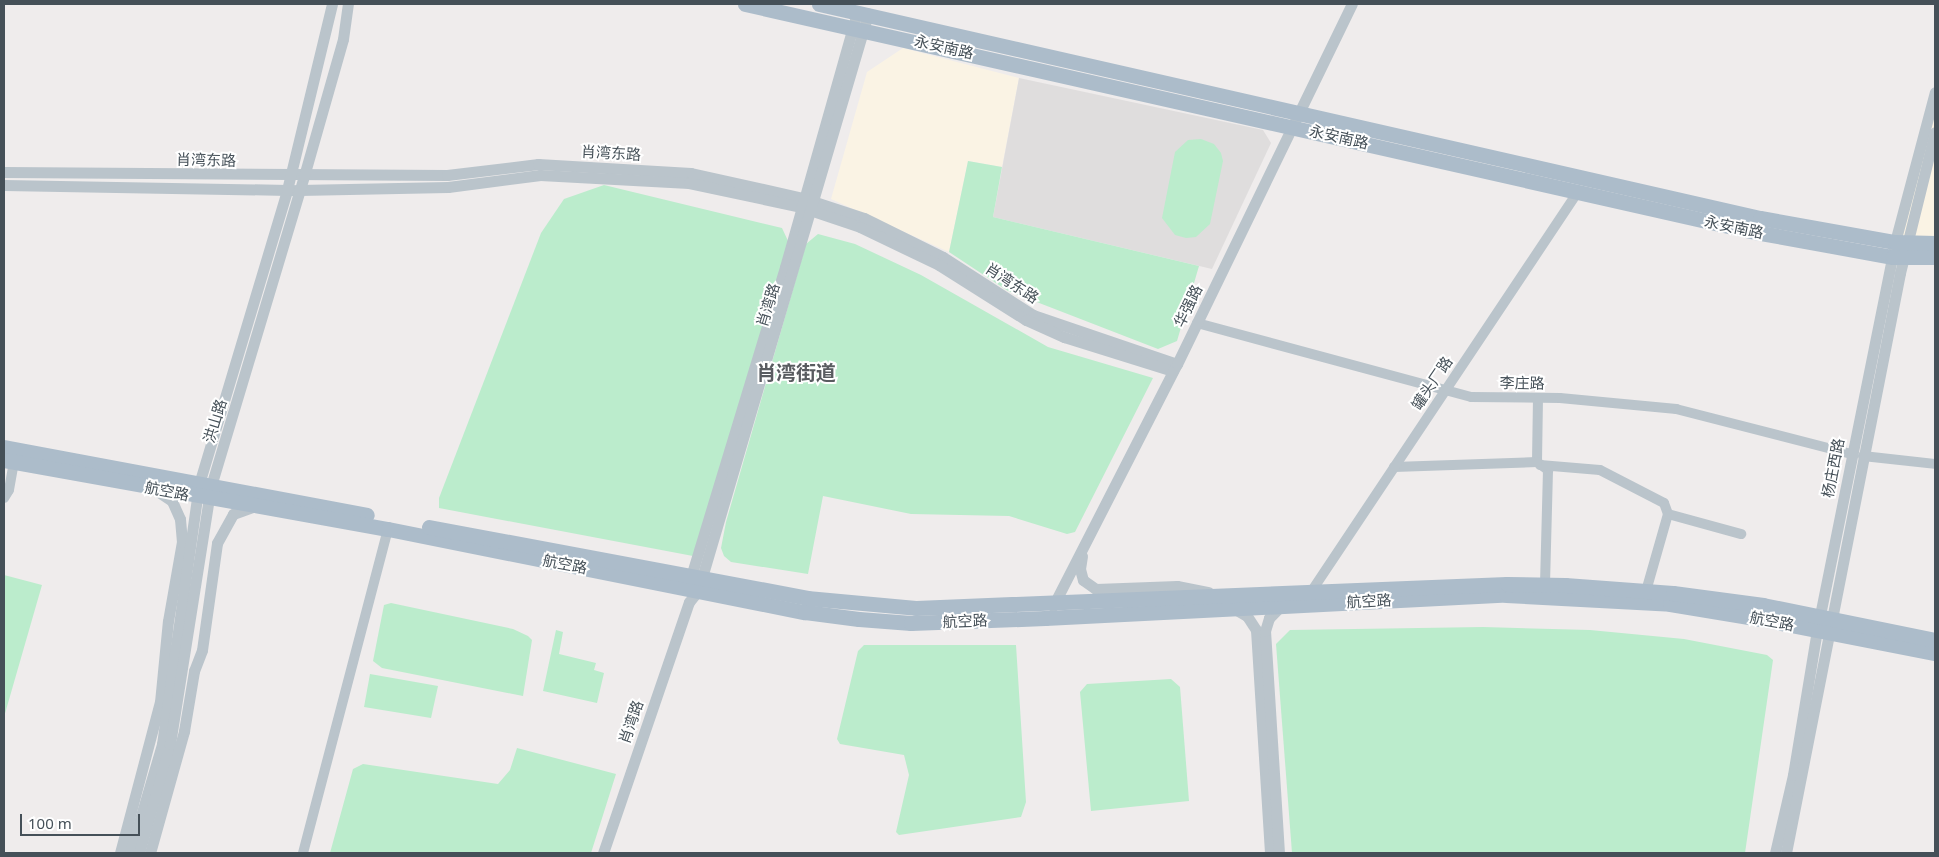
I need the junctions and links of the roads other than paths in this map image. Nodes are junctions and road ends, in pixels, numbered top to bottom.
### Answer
1 (332, 4) edge
2 (348, 4) edge
3 (745, 4) edge
4 (819, 4) edge
5 (1352, 4) edge
6 (863, 11) edge
7 (858, 28) junction
8 (1935, 92) edge
9 (1300, 112) junction
10 (1293, 126) junction
11 (1935, 132) edge
12 (4, 172) edge
13 (290, 176) junction
14 (304, 176) junction
15 (4, 186) edge
16 (287, 190) junction
17 (299, 190) junction
18 (1578, 192) junction
19 (808, 204) junction
20 (1935, 243) edge
21 (1900, 250) junction
22 (1935, 257) edge
23 (1197, 323) junction
24 (1175, 367) junction
25 (1445, 390) junction
26 (1538, 398) junction
27 (4, 447) edge
28 (1851, 454) junction
29 (1863, 456) junction
30 (9, 461) edge
31 (1539, 464) junction
32 (1935, 464) edge
33 (1394, 467) junction
34 (153, 488) junction
35 (204, 491) junction
36 (4, 498) edge
37 (255, 506) junction
38 (1668, 514) junction
39 (388, 529) junction
40 (1741, 534) dead end
41 (1085, 541) junction
42 (1545, 585) junction
43 (694, 587) junction
44 (1646, 591) junction
45 (1310, 592) junction
46 (1230, 602) junction
47 (1055, 603) junction
48 (1281, 606) junction
49 (1045, 618) junction
50 (1825, 624) junction
51 (1935, 640) edge
52 (1935, 654) edge
53 (120, 853) edge
54 (130, 853) edge
55 (139, 853) edge
56 (150, 853) edge
57 (303, 853) edge
58 (603, 853) edge
59 (1270, 853) edge
60 (1279, 853) edge
61 (1775, 853) edge
62 (1786, 853) edge

1 - 13 street, 洪山路
2 - 14 street, 洪山路
3 - 7 main road, 永安南路
4 - 6 main road, 永安南路
5 - 9 street, 华强路
6 - 7 street, 肖湾路
6 - 9 main road, 永安南路
7 - 10 main road, 永安南路
7 - 19 street, 肖湾路
8 - 21 street, 杨庄西路
9 - 10 street, 华强路
9 - 21 main road, 永安南路
10 - 18 main road, 永安南路
10 - 23 street, 华强路
11 - 21 street, 杨庄西路
12 - 13 street, 肖湾东路
13 - 14 street, 肖湾东路
13 - 16 street, 洪山路
14 - 17 street, 洪山路
14 - 19 street, 肖湾东路
15 - 16 street, 肖湾东路
16 - 17 street, 肖湾东路
16 - 35 street, 洪山路
17 - 19 street, 肖湾东路
17 - 35 street, 洪山路
18 - 21 main road, 永安南路
18 - 25 street, 罐头厂路
19 - 24 street, 肖湾东路
19 - 43 street, 肖湾路
20 - 21 main road, 永安南路
21 - 22 main road, 永安南路
21 - 28 street, 杨庄西路
21 - 29 street, 杨庄西路
23 - 24 street, 华强路
23 - 25 street, 李庄路
24 - 41 street, 华强路
25 - 26 street, 李庄路
25 - 33 street, 罐头厂路
26 - 28 street, 李庄路
26 - 31 street
27 - 35 main road, 航空路
28 - 50 street, 杨庄西路
29 - 32 street
29 - 50 street, 杨庄西路
30 - 34 main road, 航空路
30 - 36 street
31 - 33 street
31 - 38 street
31 - 42 street
33 - 45 street, 罐头厂路
34 - 35 main road, 航空路
34 - 53 street
35 - 37 main road, 航空路
35 - 43 main road, 航空路
35 - 54 street, 洪山路
35 - 55 street, 洪山路
37 - 39 main road, 航空路
37 - 56 street
38 - 40 street
38 - 44 street
39 - 43 main road, 航空路
39 - 57 street
41 - 46 street
41 - 47 street, 华强路
42 - 44 main road, 航空路
42 - 45 main road, 航空路
43 - 47 main road, 航空路
43 - 49 main road, 航空路
43 - 58 street, 肖湾路
44 - 50 main road, 航空路
45 - 46 main road, 航空路
46 - 47 main road, 航空路
46 - 48 main road, 航空路
46 - 49 main road, 航空路
46 - 59 street
47 - 49 street, 华强路
48 - 50 main road, 航空路
48 - 60 street
50 - 51 main road, 航空路
50 - 52 main road, 航空路
50 - 61 street, 杨庄西路
50 - 62 street, 杨庄西路

